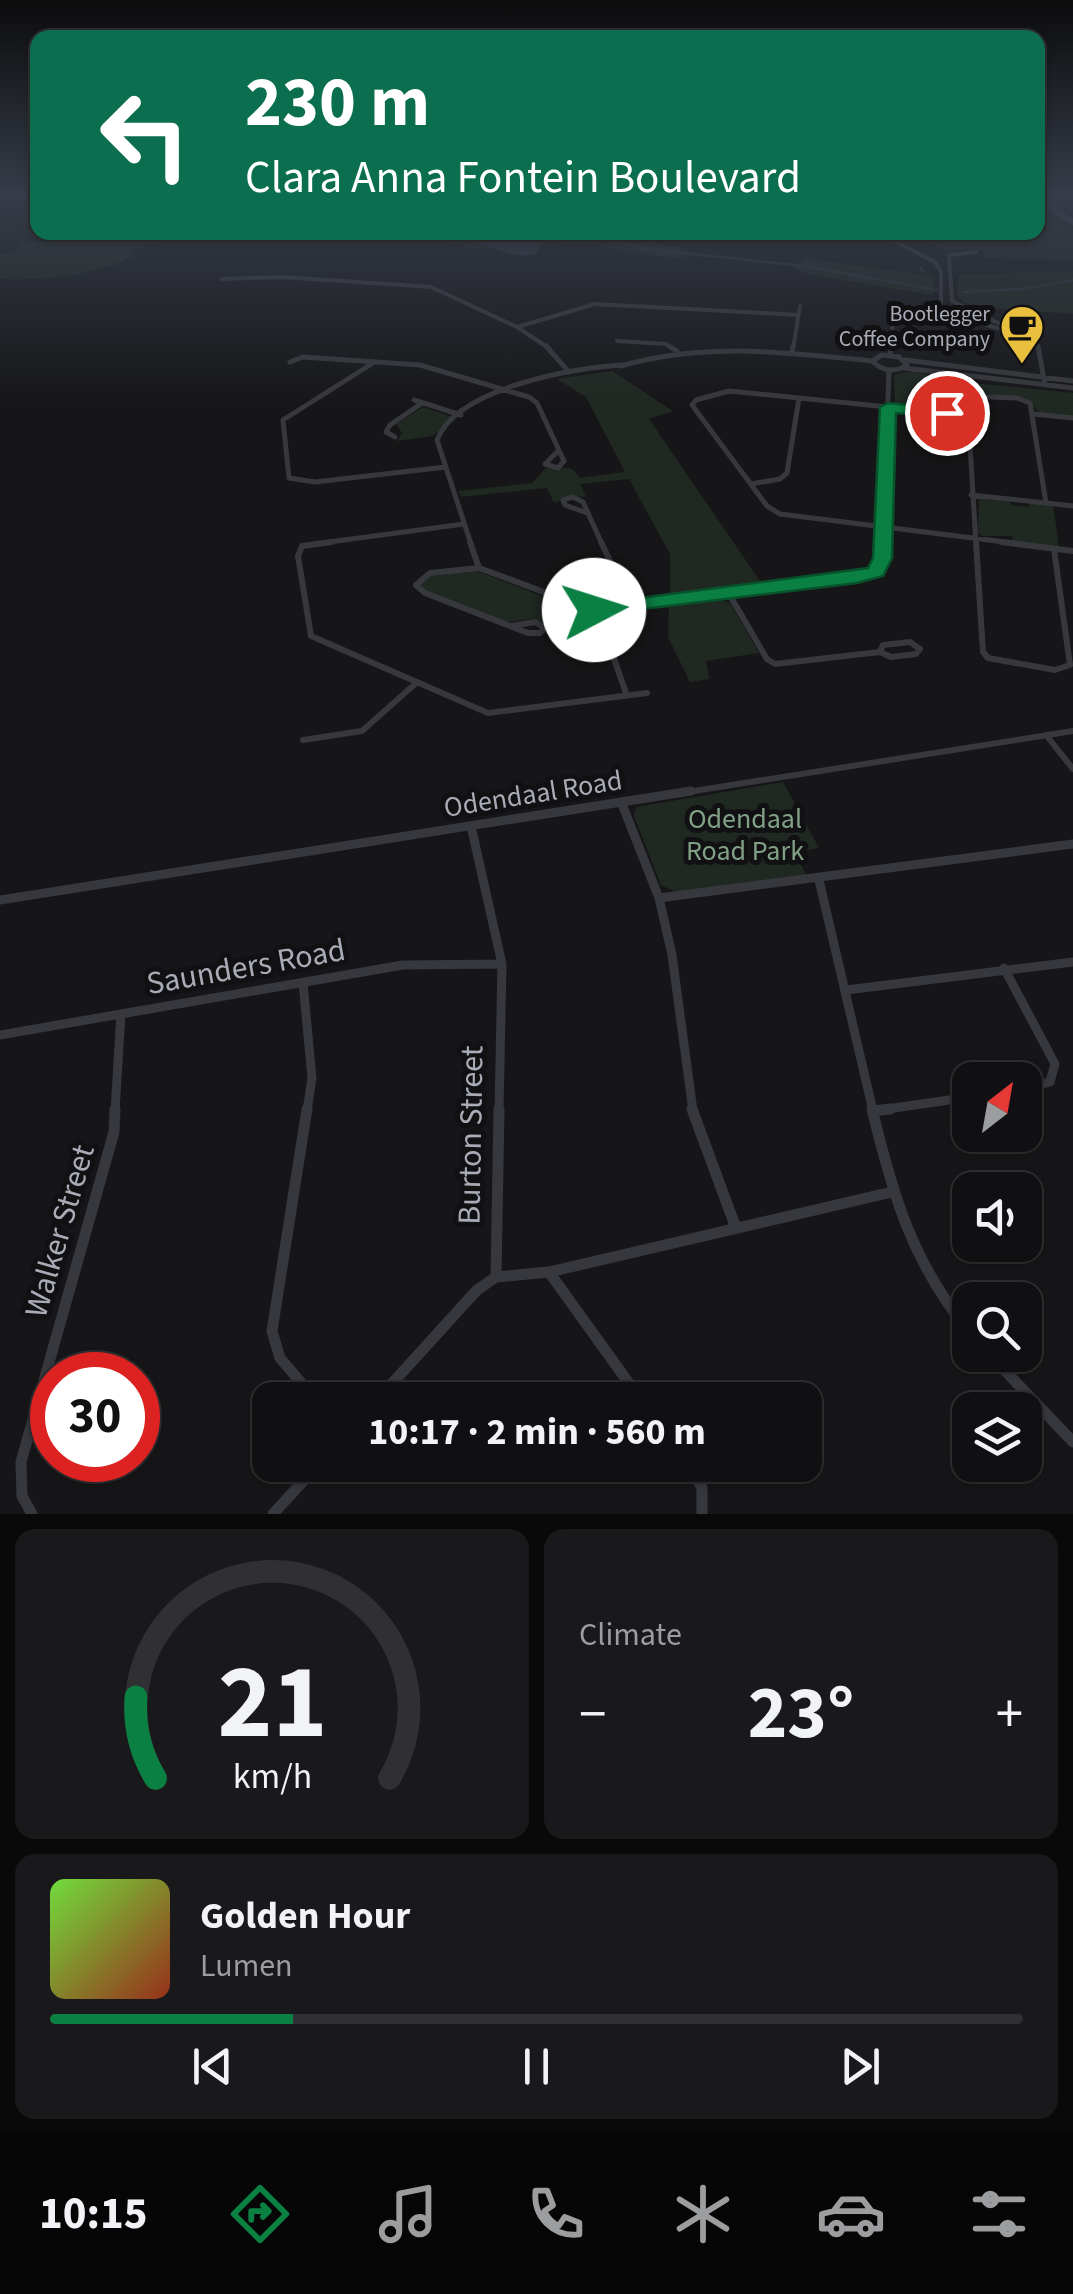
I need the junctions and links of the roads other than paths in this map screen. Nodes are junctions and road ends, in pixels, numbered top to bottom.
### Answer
1 (937, 265) edge
2 (949, 265) edge
3 (221, 279) dead end
4 (800, 306) dead end
5 (928, 310) junction
6 (799, 315) junction
7 (979, 316) junction
8 (957, 317) junction
9 (516, 327) junction
10 (1015, 330) junction
11 (617, 341) dead end
12 (677, 352) junction
13 (792, 353) junction
14 (890, 355) junction
15 (316, 358) dead end
16 (872, 361) junction
17 (375, 362) junction
18 (904, 364) junction
19 (889, 370) junction
20 (570, 374) junction
21 (1044, 381) junction
22 (1073, 384) edge
23 (501, 389) junction
24 (799, 398) junction
25 (414, 400) dead end
26 (422, 403) junction
27 (888, 407) junction
28 (1032, 414) junction
29 (461, 415) junction
30 (967, 415) junction
31 (1073, 418) edge
32 (390, 424) dead end
33 (558, 452) dead end
34 (446, 468) junction
35 (750, 484) junction
36 (972, 495) junction
37 (1046, 503) junction
38 (1073, 506) edge
39 (587, 513) dead end
40 (464, 524) junction
41 (884, 528) junction
42 (974, 538) junction
43 (1054, 548) junction
44 (1073, 551) edge
45 (479, 568) junction
46 (729, 594) junction
47 (609, 610) junction
48 (511, 626) dead end
49 (1070, 642) edge
50 (880, 652) junction
51 (415, 684) junction
52 (646, 693) dead end
53 (627, 696) junction
54 (1073, 730) edge
55 (1046, 735) junction
56 (303, 740) dead end
57 (1073, 769) edge
58 (622, 804) junction
59 (471, 826) junction
60 (1073, 844) edge
61 (819, 880) junction
62 (660, 898) junction
63 (0, 900) edge
64 (1073, 962) edge
65 (502, 964) junction
66 (1004, 968) junction
67 (303, 982) junction
68 (846, 990) junction
69 (122, 1014) junction
70 (0, 1034) edge
71 (1042, 1084) edge
72 (952, 1100) edge
73 (873, 1110) junction
74 (892, 1192) junction
75 (736, 1228) junction
76 (548, 1272) junction
77 (496, 1277) junction
78 (952, 1311) edge
79 (1006, 1372) edge
80 (301, 1382) edge
81 (393, 1382) edge
82 (629, 1382) edge
83 (1073, 1442) edge
84 (303, 1482) edge
85 (698, 1482) edge
86 (702, 1511) edge
87 (32, 1514) edge
88 (274, 1514) edge

1 - 5 street
2 - 7 street
3 - 9 street
4 - 6 street
5 - 8 street
5 - 14 street
6 - 9 street
6 - 13 street
7 - 8 street
7 - 10 street
8 - 10 street
9 - 20 street
10 - 21 street
11 - 12 street
12 - 13 street
12 - 20 street
13 - 16 street
14 - 16 street
14 - 18 street
15 - 17 street
16 - 19 street
17 - 23 street
17 - 34 street
18 - 19 street
18 - 21 street
19 - 27 street
20 - 23 street
21 - 22 street
23 - 29 street
23 - 33 street
24 - 27 street
24 - 35 street
24 - 35 street
25 - 26 street
26 - 29 street
26 - 32 street
27 - 30 street
27 - 41 street
28 - 30 street
28 - 31 street
28 - 37 street
29 - 34 street
30 - 36 street
34 - 40 street
35 - 41 street
36 - 37 street
36 - 42 street
37 - 38 street
39 - 47 street
40 - 45 street
40 - 51 street
41 - 42 street
41 - 46 street
42 - 43 street
42 - 49 street
43 - 44 street
43 - 49 street
45 - 47 street
45 - 48 street
46 - 47 street
46 - 50 street
47 - 53 street
50 - 50 street
51 - 53 street
51 - 56 street
52 - 53 street
54 - 55 street, Odendaal Road
55 - 57 street
55 - 58 street, Odendaal Road
58 - 59 street, Odendaal Road
58 - 62 street
59 - 63 street, Odendaal Road
59 - 65 street, Burton Street
60 - 61 street
61 - 62 street
61 - 68 street
62 - 75 street
64 - 66 street
65 - 67 street, Saunders Road
65 - 77 street, Burton Street
66 - 68 street
66 - 71 street
67 - 69 street, Saunders Road
67 - 80 street
68 - 73 street
69 - 70 street, Saunders Road
69 - 87 street, Walker Street
72 - 73 street
73 - 74 street
74 - 75 street
74 - 78 street
75 - 76 street
76 - 77 street
76 - 82 street
77 - 81 street
79 - 83 street
84 - 88 street
85 - 86 street

